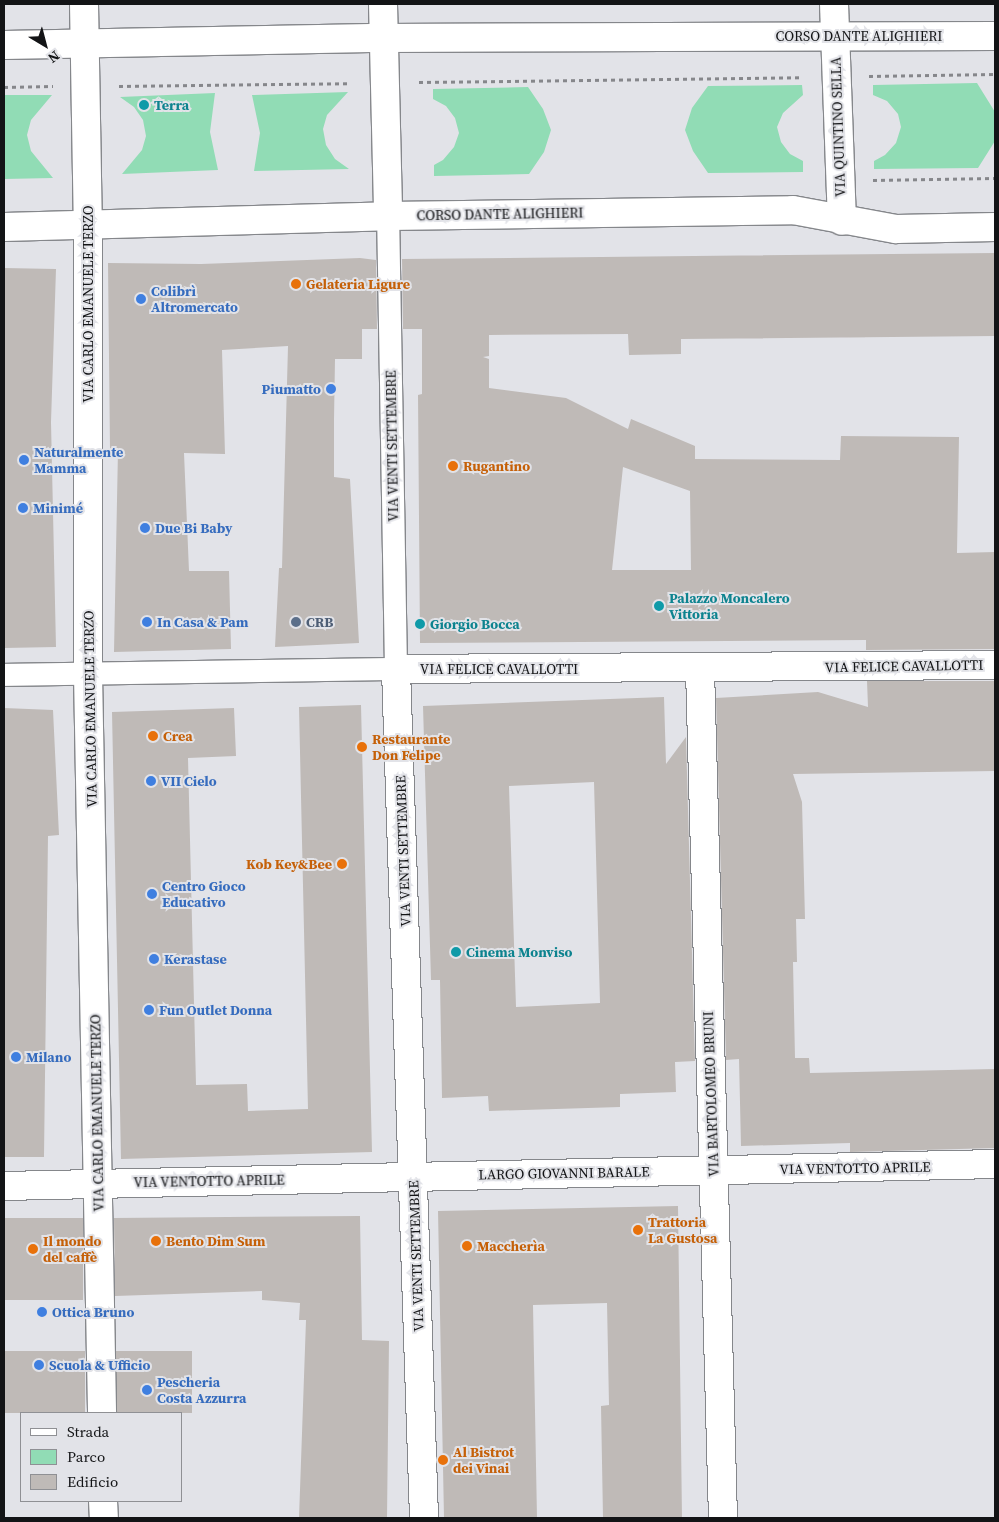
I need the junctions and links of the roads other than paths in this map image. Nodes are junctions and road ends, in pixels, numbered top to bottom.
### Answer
1 (84, 4) edge
2 (383, 4) edge
3 (834, 4) edge
4 (995, 36) edge
5 (834, 37) junction
6 (384, 38) junction
7 (84, 44) junction
8 (4, 45) edge
9 (388, 216) junction
10 (842, 221) junction
11 (88, 224) junction
12 (4, 227) edge
13 (995, 227) edge
14 (995, 665) edge
15 (396, 669) junction
16 (700, 669) junction
17 (88, 674) junction
18 (4, 675) edge
19 (995, 1164) edge
20 (714, 1169) junction
21 (414, 1176) junction
22 (98, 1183) junction
23 (4, 1186) edge
24 (102, 1412) edge
25 (103, 1502) edge
26 (104, 1518) edge
27 (424, 1518) edge
28 (723, 1518) edge

1 - 7 street, VIA CARLO EMANUELE TERZO
2 - 6 street, VIA VENTI SETTEMBRE
3 - 5 street, VIA QUINTINO SELLA
4 - 5 street, CORSO DANTE ALIGHIERI
5 - 6 street, CORSO DANTE ALIGHIERI
5 - 10 street, VIA QUINTINO SELLA
6 - 7 street, CORSO DANTE ALIGHIERI
6 - 9 street, VIA VENTI SETTEMBRE
7 - 8 street, CORSO DANTE ALIGHIERI
7 - 11 street, VIA CARLO EMANUELE TERZO
9 - 10 street, CORSO DANTE ALIGHIERI
9 - 11 street, CORSO DANTE ALIGHIERI
9 - 15 street, VIA VENTI SETTEMBRE
10 - 13 street, CORSO DANTE ALIGHIERI
11 - 12 street, CORSO DANTE ALIGHIERI
11 - 17 street, VIA CARLO EMANUELE TERZO
14 - 16 street, VIA FELICE CAVALLOTTI
15 - 16 street, VIA FELICE CAVALLOTTI
15 - 17 street, VIA FELICE CAVALLOTTI
15 - 21 street, VIA VENTI SETTEMBRE
16 - 20 street, VIA BARTOLOMEO BRUNI
17 - 18 street, VIA FELICE CAVALLOTTI
17 - 22 street, VIA CARLO EMANUELE TERZO
19 - 20 street, VIA VENTOTTO APRILE
20 - 21 street, LARGO GIOVANNI BARALE
20 - 28 street, VIA BARTOLOMEO BRUNI
21 - 22 street, VIA VENTOTTO APRILE
21 - 27 street, VIA VENTI SETTEMBRE
22 - 23 street, VIA VENTOTTO APRILE
22 - 24 street, VIA CARLO EMANUELE TERZO
25 - 26 street

